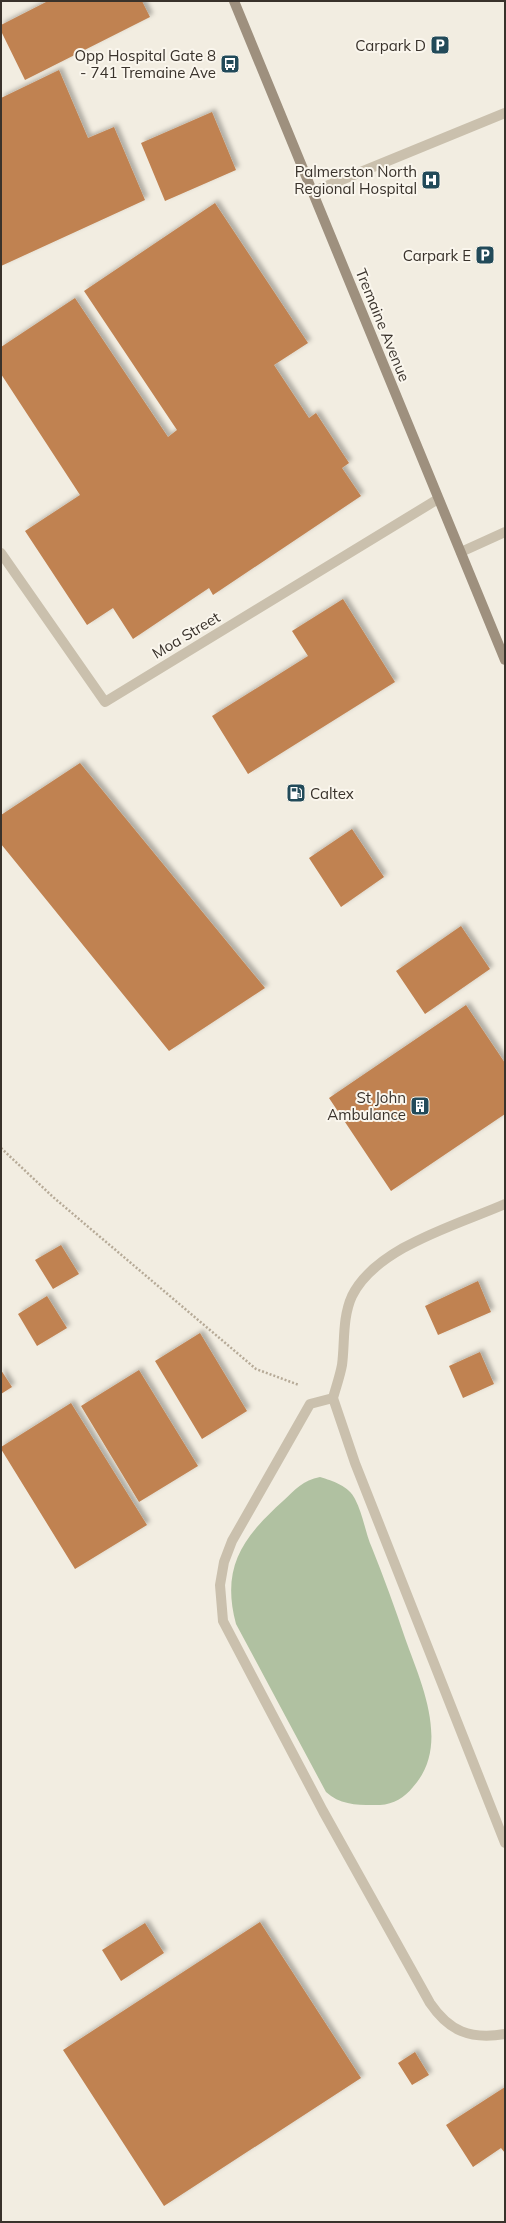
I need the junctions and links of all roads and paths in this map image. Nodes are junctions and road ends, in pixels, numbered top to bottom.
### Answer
1 (234, 1) edge
2 (505, 112) edge
3 (312, 192) junction
4 (438, 499) junction
5 (505, 532) edge
6 (461, 552) junction
7 (1, 553) edge
8 (505, 660) edge
9 (1, 1148) edge
10 (505, 1204) edge
11 (333, 1398) junction
12 (505, 1843) edge
13 (505, 2034) edge

1 - 3 main road, Tremaine Avenue
2 - 3 street
3 - 4 main road, Tremaine Avenue
4 - 6 main road, Tremaine Avenue
4 - 7 street, Moa Street
5 - 6 street
6 - 8 main road, Tremaine Avenue
9 - 11 path
10 - 11 street
11 - 12 street
11 - 13 street

